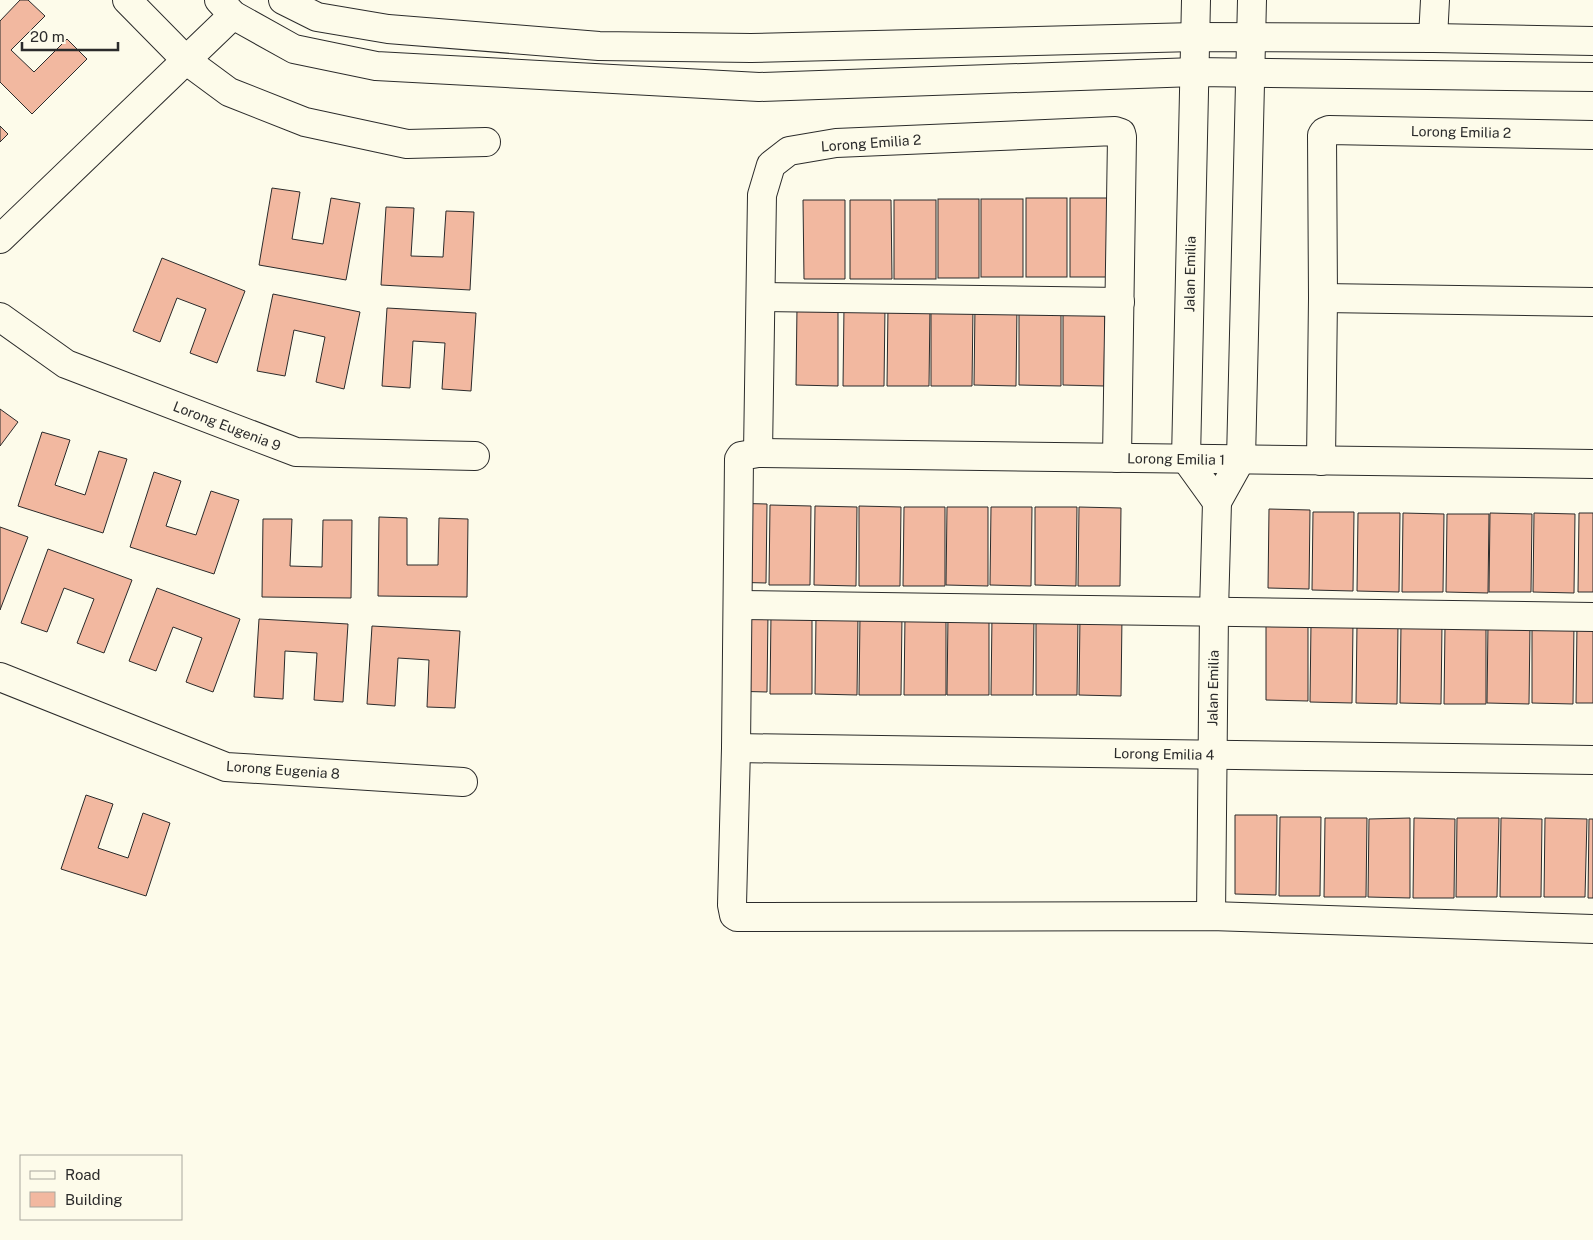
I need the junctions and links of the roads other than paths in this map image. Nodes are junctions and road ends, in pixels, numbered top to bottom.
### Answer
1 (127, 0) edge
2 (282, 0) edge
3 (1196, 0) edge
4 (1252, 0) edge
5 (1435, 0) edge
6 (226, 8) edge
7 (1196, 37) junction
8 (1251, 37) junction
9 (1433, 38) junction
10 (1593, 41) edge
11 (186, 61) junction
12 (1195, 72) junction
13 (1250, 73) junction
14 (1593, 77) edge
15 (1593, 135) edge
16 (486, 142) dead end
17 (0, 239) edge
18 (761, 297) junction
19 (1323, 298) junction
20 (1120, 302) junction
21 (1593, 302) edge
22 (0, 317) edge
23 (758, 453) junction
24 (475, 456) dead end
25 (1118, 458) junction
26 (1186, 459) junction
27 (1241, 459) junction
28 (1321, 461) junction
29 (1593, 464) edge
30 (1217, 502) junction
31 (738, 605) junction
32 (1214, 611) junction
33 (1593, 616) edge
34 (0, 677) edge
35 (736, 748) junction
36 (1212, 755) junction
37 (1593, 760) edge
38 (463, 782) dead end
39 (1211, 916) junction
40 (1593, 929) edge

1 - 11 street
2 - 7 street
3 - 7 street, Jalan Emilia
4 - 8 street, Jalan Emilia
5 - 9 street
6 - 11 street
6 - 12 street
7 - 8 street
7 - 12 street, Jalan Emilia
8 - 9 street
8 - 13 street, Jalan Emilia
9 - 10 street
11 - 16 street
11 - 17 street
12 - 13 street
12 - 26 street, Jalan Emilia
13 - 14 street
13 - 27 street, Jalan Emilia
15 - 19 street, Lorong Emilia 2
18 - 20 street
18 - 20 street, Lorong Emilia 2
18 - 23 street, Lorong Emilia 2
19 - 21 street
19 - 28 street
20 - 25 street
22 - 24 street, Lorong Eugenia 9
23 - 25 street, Lorong Emilia 1
23 - 31 street
25 - 26 street, Lorong Emilia 1
26 - 27 street, Lorong Emilia 1
26 - 30 street
27 - 28 street, Lorong Emilia 1
27 - 30 street, Jalan Emilia
28 - 29 street, Lorong Emilia 1
30 - 32 street, Jalan Emilia
31 - 32 street
31 - 35 street
32 - 33 street
32 - 36 street, Jalan Emilia
34 - 38 street, Lorong Eugenia 8
35 - 36 street, Lorong Emilia 4
35 - 39 street
36 - 37 street, Lorong Emilia 4
36 - 39 street, Jalan Emilia
39 - 40 street

